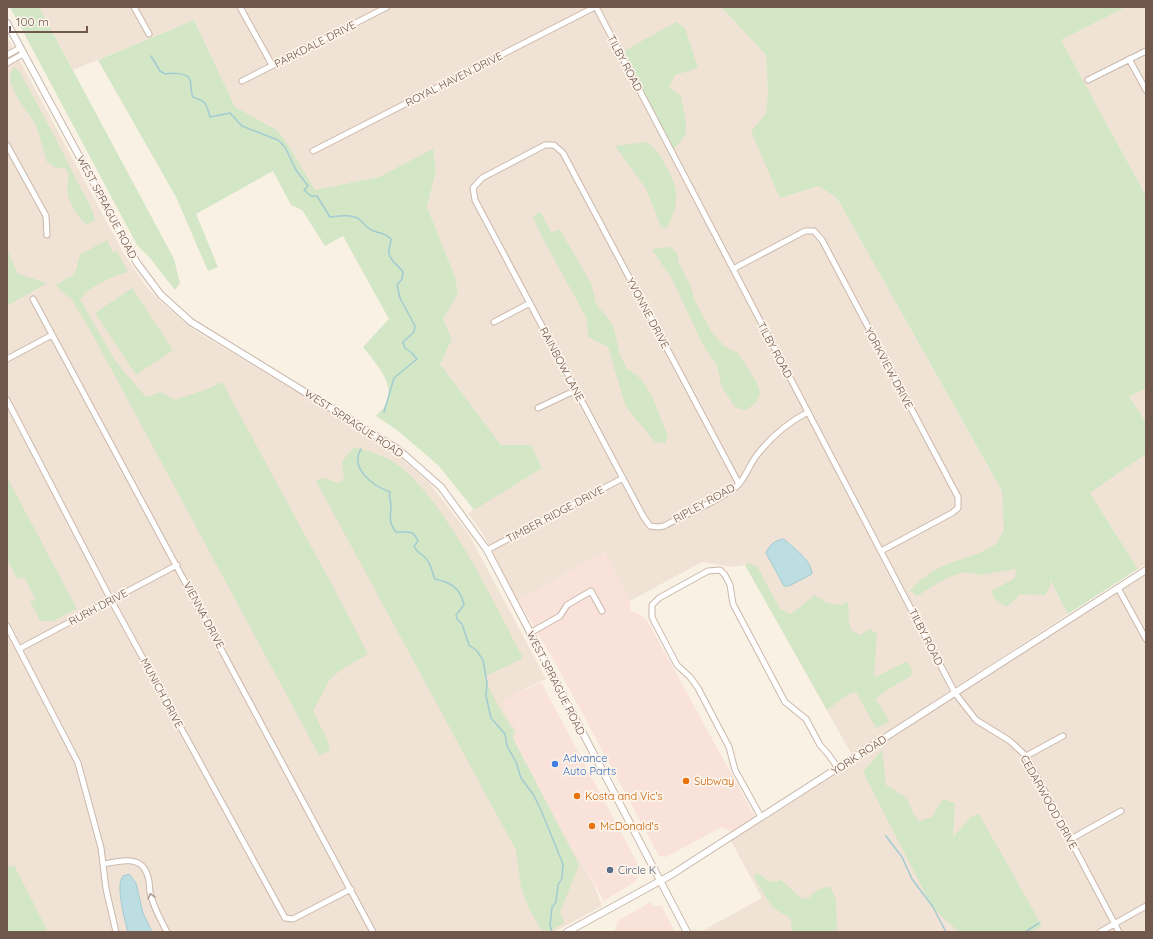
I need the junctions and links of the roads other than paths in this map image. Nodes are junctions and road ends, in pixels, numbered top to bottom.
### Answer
1 (134, 7) edge
2 (240, 7) edge
3 (387, 7) edge
4 (596, 7) edge
5 (7, 23) edge
6 (149, 34) dead end
7 (20, 48) junction
8 (1146, 51) edge
9 (24, 54) junction
10 (7, 55) edge
11 (1129, 59) junction
12 (7, 62) edge
13 (272, 66) junction
14 (1088, 80) dead end
15 (242, 81) dead end
16 (1146, 90) edge
17 (7, 145) edge
18 (313, 151) dead end
19 (473, 188) joint
20 (48, 235) dead end
21 (732, 269) junction
22 (33, 299) dead end
23 (530, 303) junction
24 (494, 322) dead end
25 (52, 335) junction
26 (7, 359) edge
27 (576, 390) junction
28 (7, 400) edge
29 (538, 408) dead end
30 (808, 412) junction
31 (623, 478) junction
32 (739, 484) junction
33 (664, 526) joint
34 (487, 550) junction
35 (881, 551) junction
36 (177, 565) junction
37 (1146, 570) edge
38 (1118, 588) junction
39 (112, 600) junction
40 (602, 611) dead end
41 (7, 626) edge
42 (530, 633) junction
43 (1146, 640) edge
44 (20, 649) junction
45 (955, 693) junction
46 (1063, 736) dead end
47 (1026, 756) junction
48 (838, 768) junction
49 (1121, 811) dead end
50 (761, 817) junction
51 (1071, 839) junction
52 (104, 864) junction
53 (659, 881) junction
54 (351, 889) junction
55 (1146, 906) edge
56 (1114, 924) junction
57 (116, 932) edge
58 (167, 932) edge
59 (373, 932) edge
60 (566, 932) edge
61 (687, 932) edge
62 (1100, 932) edge
63 (1119, 932) edge

1 - 6 street
2 - 13 street
3 - 13 street, PARKDALE DRIVE
4 - 18 street, ROYAL HAVEN DRIVE
4 - 21 street, TILBY ROAD
5 - 7 street, WEST SPRAGUE ROAD
7 - 9 street, WEST SPRAGUE ROAD
7 - 10 street
8 - 11 street
9 - 12 street
9 - 34 street, WEST SPRAGUE ROAD
11 - 14 street
11 - 16 street
13 - 15 street, PARKDALE DRIVE
17 - 20 street
19 - 23 street, RAINBOW LANE
19 - 32 street, YVONNE DRIVE
21 - 30 street, TILBY ROAD
21 - 35 street, YORKVIEW DRIVE
22 - 25 street, VIENNA DRIVE
23 - 24 street
23 - 27 street, RAINBOW LANE
25 - 26 street
25 - 36 street, VIENNA DRIVE
27 - 29 street
27 - 31 street, RAINBOW LANE
28 - 39 street, MUNICH DRIVE
30 - 32 street, RIPLEY ROAD
30 - 35 street, TILBY ROAD
31 - 33 street, RAINBOW LANE
31 - 34 street, TIMBER RIDGE DRIVE
32 - 33 street, RIPLEY ROAD
34 - 42 street, WEST SPRAGUE ROAD
35 - 45 street, TILBY ROAD
36 - 39 street, RURH DRIVE
36 - 54 street, VIENNA DRIVE
37 - 38 street, YORK ROAD
38 - 43 street
38 - 45 street, YORK ROAD
39 - 44 street, RURH DRIVE
39 - 54 street, MUNICH DRIVE
40 - 42 street
41 - 44 street
42 - 53 street, WEST SPRAGUE ROAD
44 - 52 street
45 - 47 street, CEDARWOOD DRIVE
45 - 48 street, YORK ROAD
46 - 47 street
47 - 51 street, CEDARWOOD DRIVE
48 - 50 street, YORK ROAD
48 - 50 street
49 - 51 street
50 - 53 street, YORK ROAD
51 - 56 street, CEDARWOOD DRIVE
52 - 57 street
58 -> 52 street
53 - 60 street, YORK ROAD
53 - 61 street, WEST SPRAGUE ROAD
54 - 59 street, VIENNA DRIVE
55 - 56 street
56 - 62 street
56 - 63 street, CEDARWOOD DRIVE

